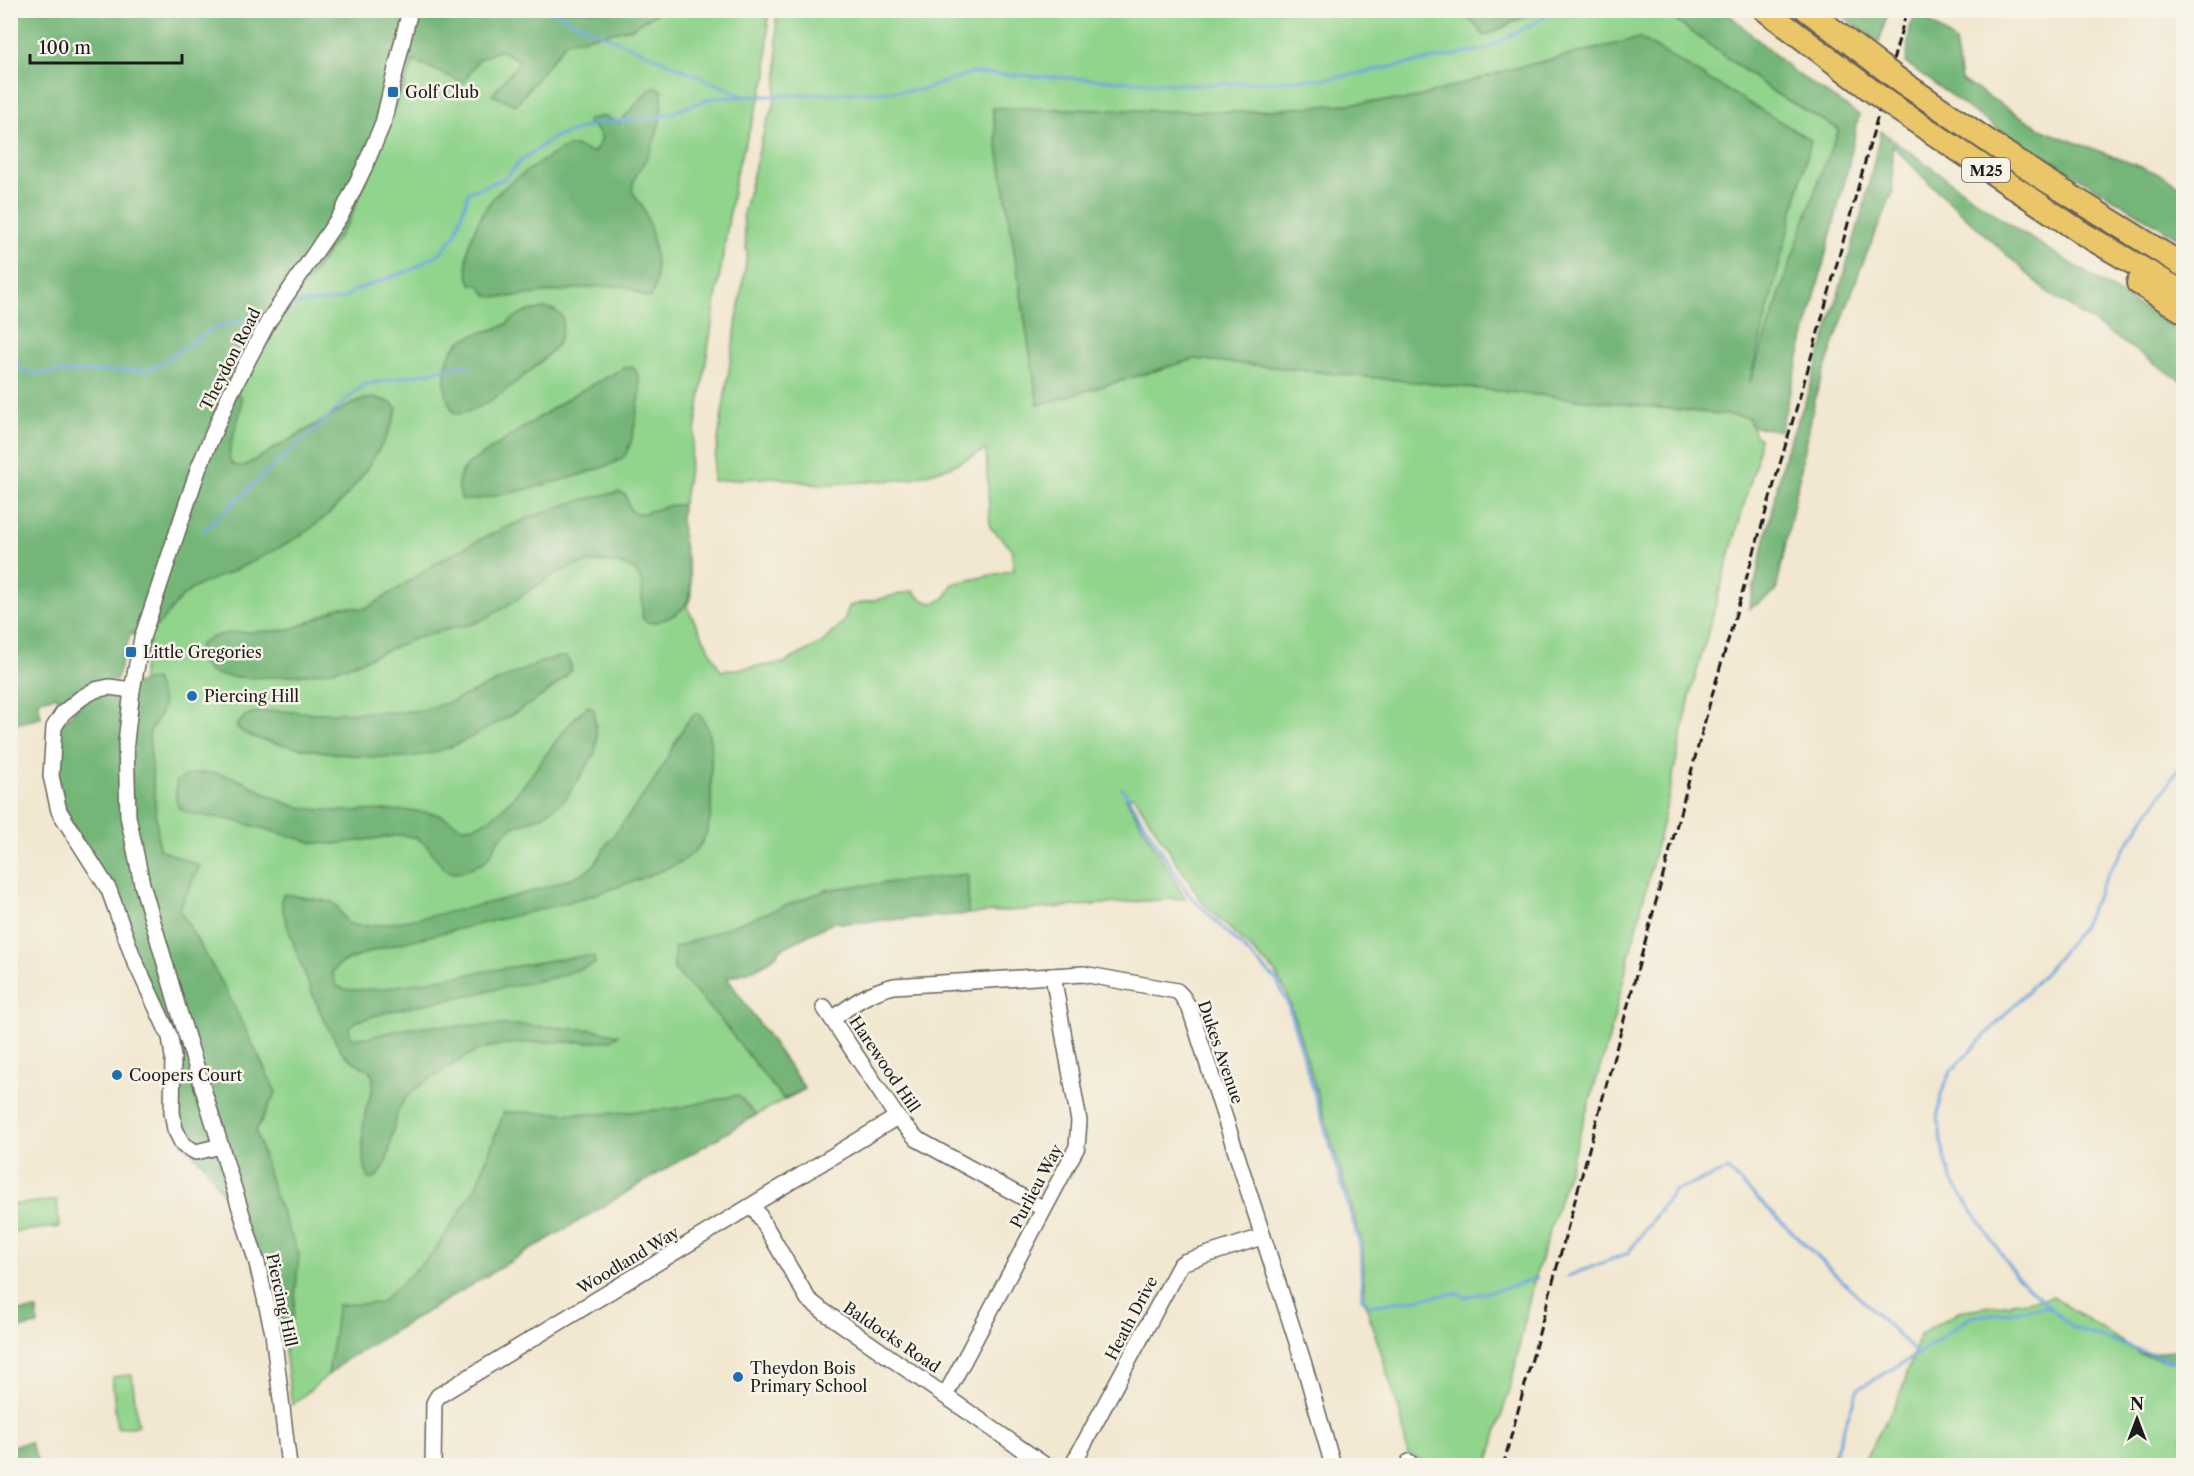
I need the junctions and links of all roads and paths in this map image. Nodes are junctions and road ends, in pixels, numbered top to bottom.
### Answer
1 (410, 10) edge
2 (1765, 10) edge
3 (1807, 10) edge
4 (2014, 160) junction
5 (2082, 233) junction
6 (2184, 253) edge
7 (2184, 266) edge
8 (2184, 293) edge
9 (2184, 312) edge
10 (132, 690) junction
11 (126, 742) joint
12 (1053, 976) junction
13 (828, 1013) joint
14 (897, 1117) junction
15 (221, 1146) junction
16 (753, 1205) junction
17 (1044, 1209) junction
18 (1262, 1237) junction
19 (945, 1396) junction
20 (289, 1466) edge
21 (433, 1466) edge
22 (1046, 1466) edge
23 (1072, 1466) edge
24 (1333, 1466) edge

1 - 10 street, Theydon Road
2 - 5 highway, M25, bridge
3 - 4 highway, M25, bridge
4 - 6 highway
4 - 7 highway, M25
5 - 8 highway, M25
5 - 9 highway
10 - 11 street, Theydon Road
10 - 15 street
11 - 15 street, Piercing Hill
12 - 13 street, Dukes Avenue
12 - 17 street, Purlieu Way
12 - 18 street, Dukes Avenue
13 - 14 street, Harewood Hill
14 - 16 street, Woodland Way
14 - 17 street, Harewood Hill
15 - 20 street, Piercing Hill
16 - 19 street, Baldocks Road
16 - 21 street, Woodland Way
17 - 19 street, Purlieu Way
18 - 23 street, Heath Drive
18 - 24 street, Dukes Avenue
19 - 22 street, Baldocks Road

